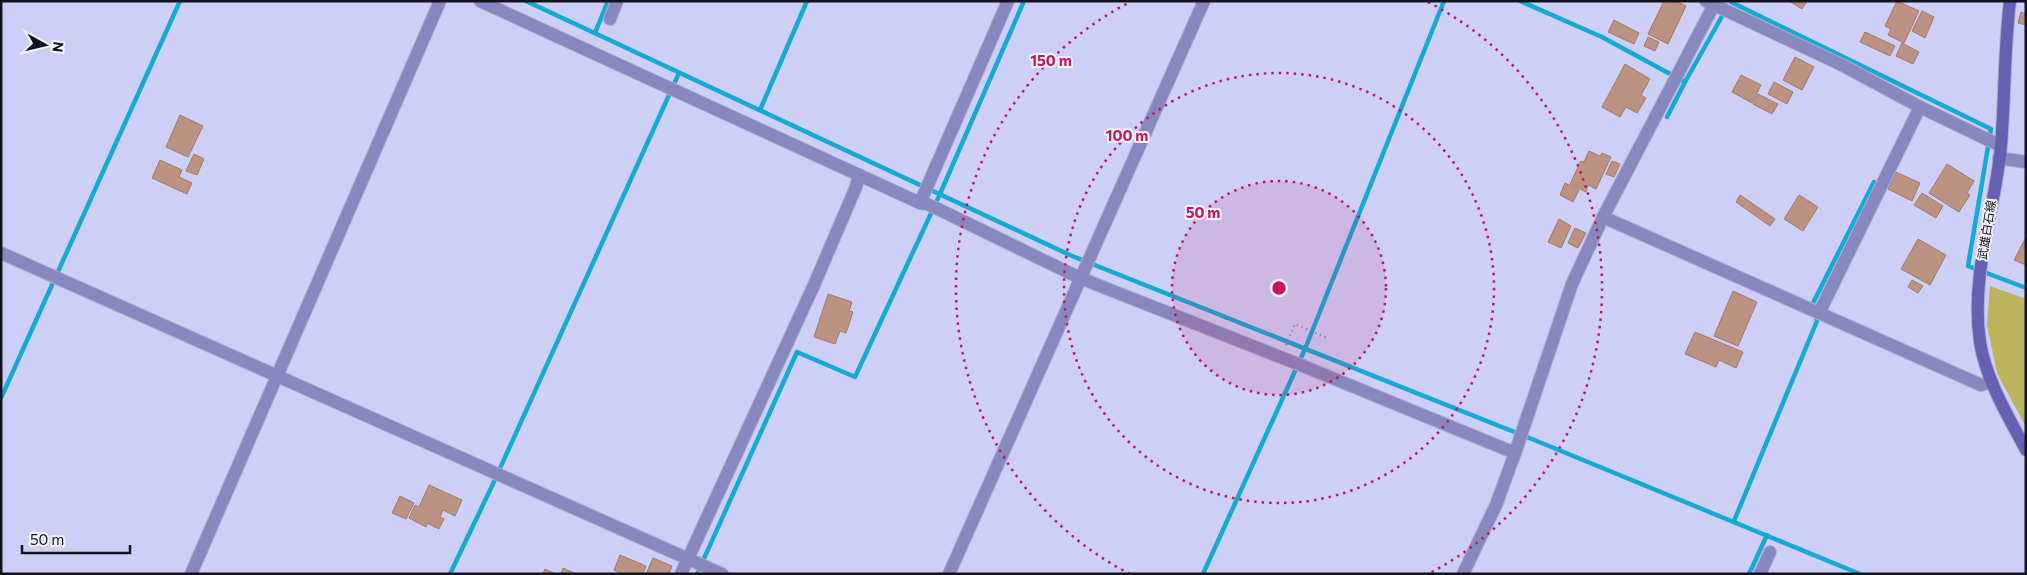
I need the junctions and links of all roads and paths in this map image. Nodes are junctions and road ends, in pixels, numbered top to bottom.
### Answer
1 (440, 1) edge
2 (480, 1) edge
3 (617, 1) edge
4 (1008, 1) edge
5 (1204, 1) edge
6 (2010, 1) edge
7 (1718, 5) edge
8 (610, 19) dead end
9 (1920, 107) junction
10 (1995, 147) junction
11 (2026, 162) edge
12 (859, 174) junction
13 (928, 199) junction
14 (1603, 217) junction
15 (1, 254) edge
16 (1080, 278) junction
17 (1815, 311) junction
18 (1327, 338) dead end
19 (1285, 346) dead end
20 (278, 377) junction
21 (1992, 382) junction
22 (2026, 450) edge
23 (1515, 453) junction
24 (1770, 552) dead end
25 (692, 560) junction
26 (191, 574) edge
27 (681, 574) edge
28 (722, 574) edge
29 (949, 574) edge
30 (1463, 574) edge
31 (1760, 574) edge

1 - 20 street
2 - 12 street
3 - 8 street
4 - 13 street
5 - 16 street
6 - 10 main road, 武雄白石線
7 - 9 street
7 - 14 street
9 - 10 street
9 - 17 street
10 - 11 street
10 - 21 main road, 武雄白石線
12 - 13 street
12 - 25 street
13 - 16 street
14 - 17 street
14 - 23 street
15 - 20 street
16 - 23 street
16 - 29 street
17 - 21 street
18 - 19 path
20 - 25 street
20 - 26 street
21 - 22 main road, 武雄白石線
23 - 30 street
24 - 31 street
25 - 27 street
25 - 28 street

